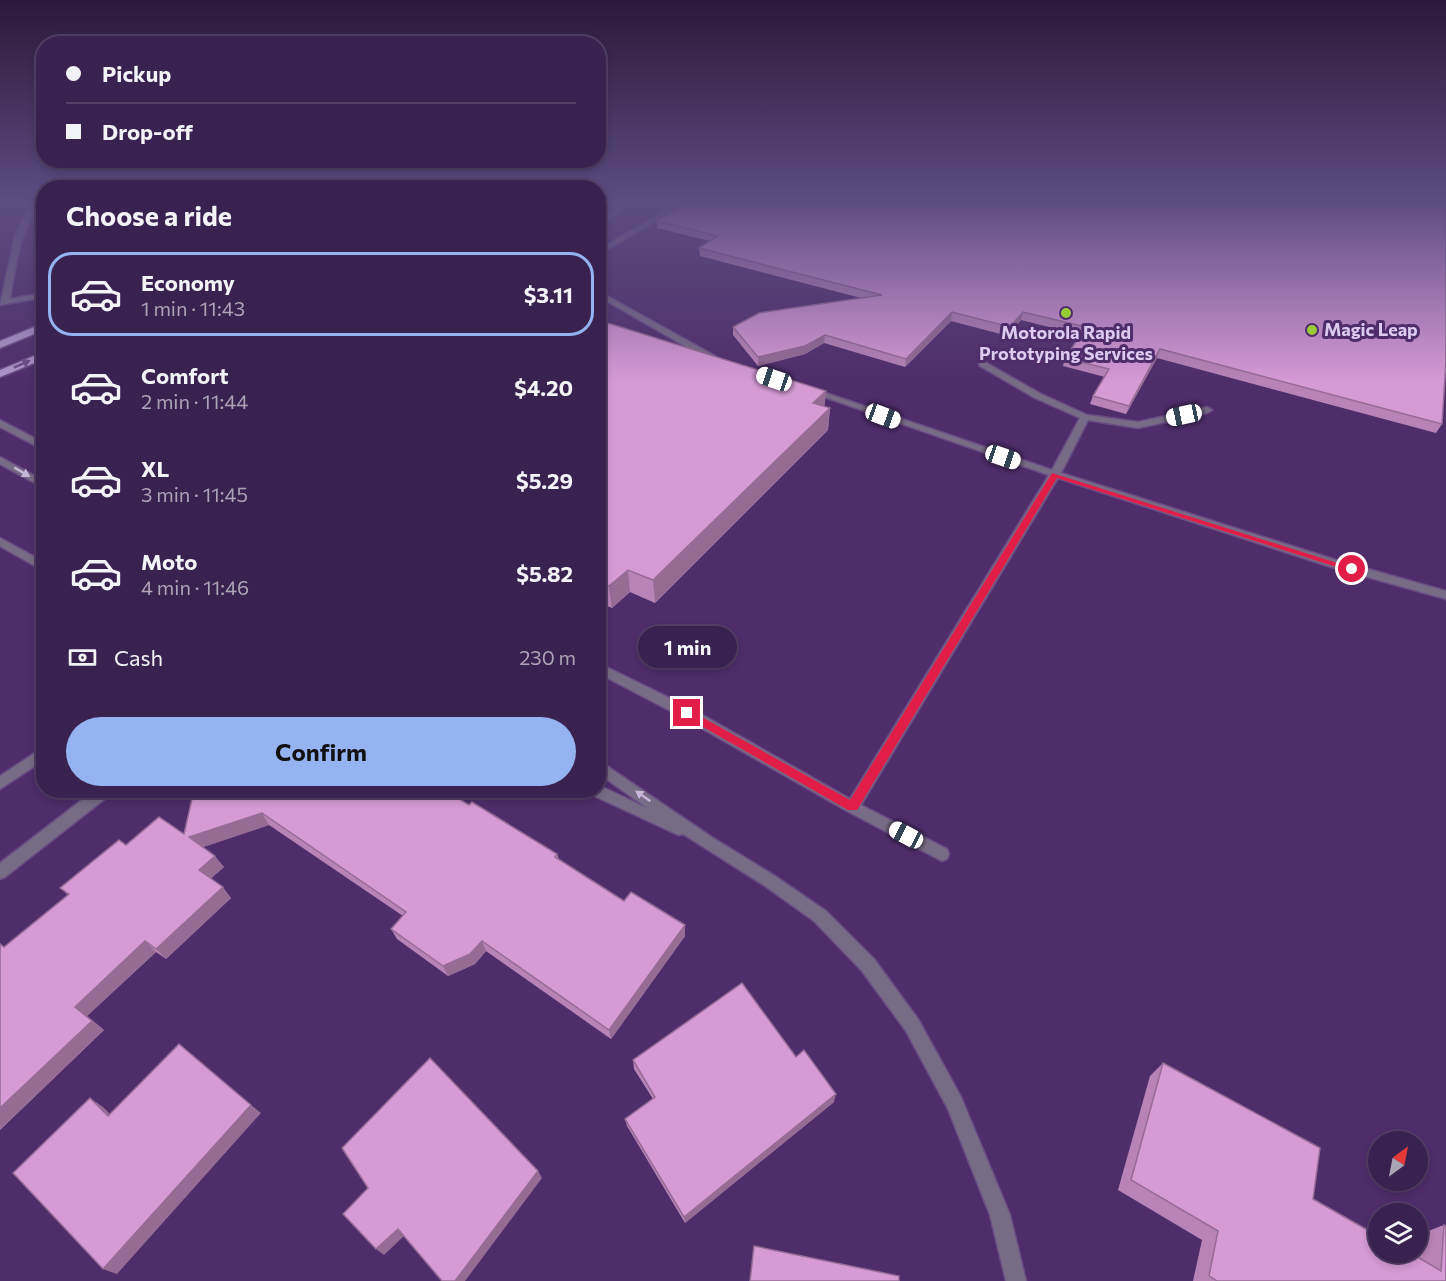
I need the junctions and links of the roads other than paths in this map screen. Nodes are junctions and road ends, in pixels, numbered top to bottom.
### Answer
1 (13, 262) edge
2 (36, 297) edge
3 (606, 298) edge
4 (3, 303) edge
5 (36, 329) edge
6 (0, 345) edge
7 (36, 358) edge
8 (718, 360) edge
9 (983, 364) dead end
10 (0, 374) edge
11 (796, 386) edge
12 (1207, 410) dead end
13 (1085, 417) junction
14 (0, 423) edge
15 (36, 443) edge
16 (0, 460) edge
17 (1055, 474) junction
18 (36, 480) edge
19 (0, 541) edge
20 (36, 562) edge
21 (1446, 595) edge
22 (606, 671) edge
23 (36, 758) edge
24 (606, 771) edge
25 (0, 783) edge
26 (606, 795) edge
27 (96, 798) edge
28 (852, 807) junction
29 (708, 843) junction
30 (942, 854) dead end
31 (0, 872) edge
32 (1016, 1281) edge

1 - 4 street
2 - 4 street
3 - 8 street
5 - 6 main road
10 -> 7 main road
9 - 13 street
11 - 17 street
12 - 13 street
13 - 17 street
14 - 15 street
16 -> 18 street
17 - 21 street
17 - 28 street
19 - 20 street
22 - 28 street
23 - 25 street
29 -> 24 street
26 - 29 street
27 - 31 street
28 - 30 street
29 - 32 street

